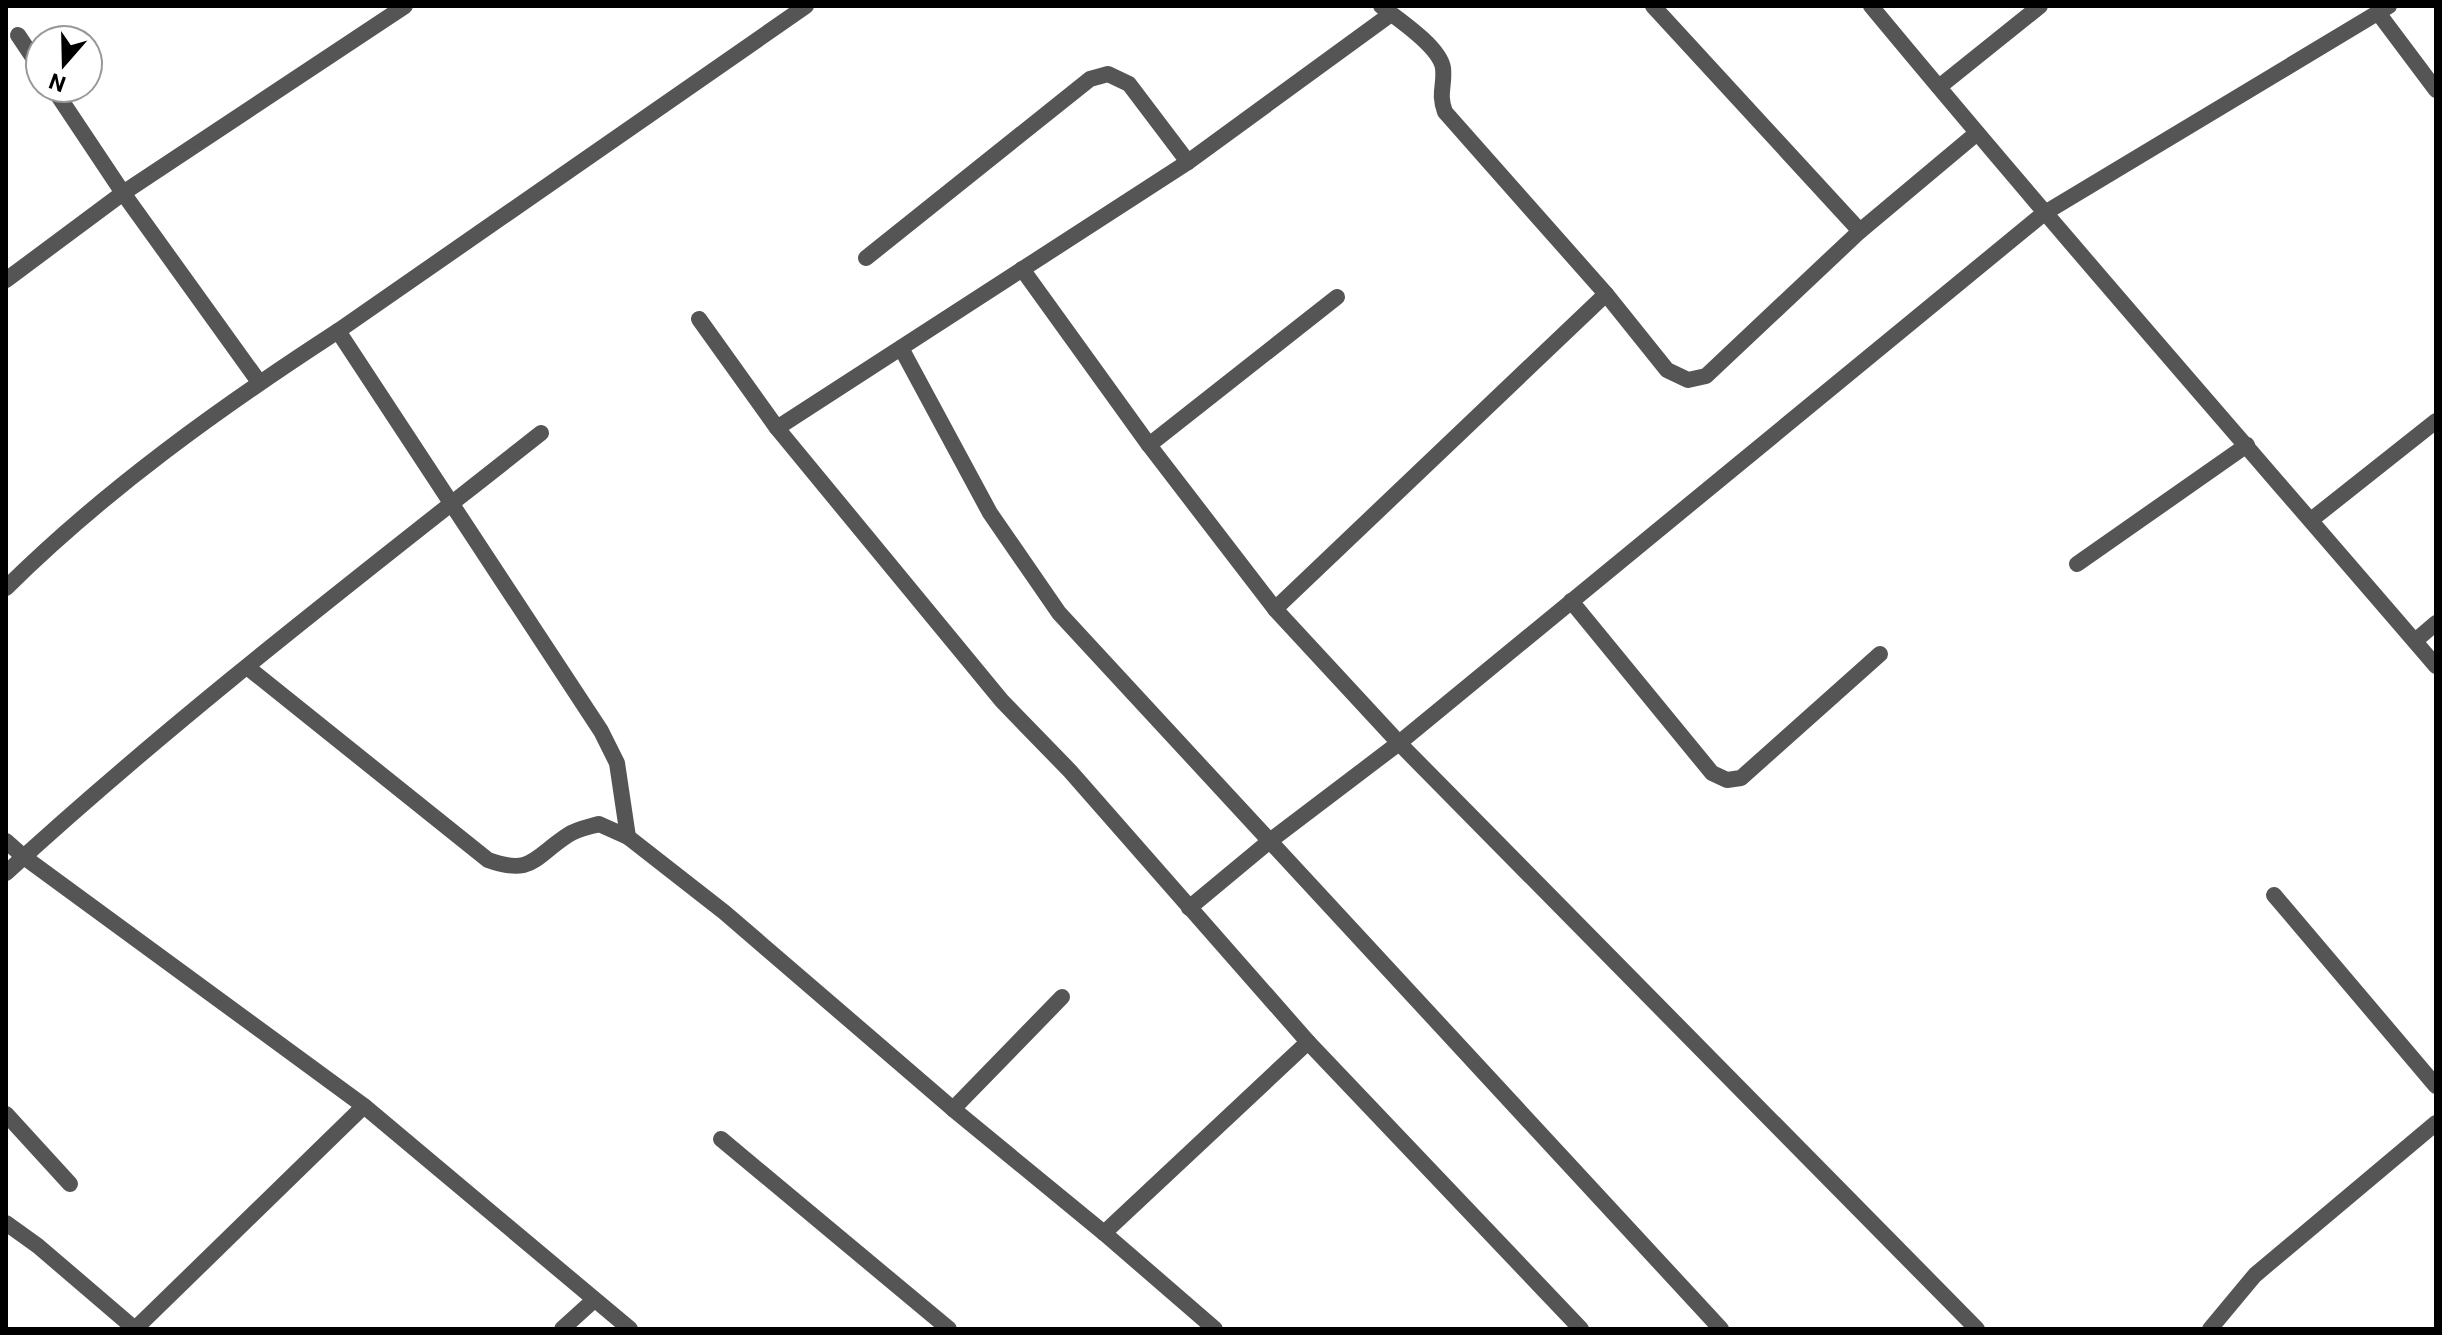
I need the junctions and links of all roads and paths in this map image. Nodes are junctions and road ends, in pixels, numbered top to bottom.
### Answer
1 (405, 6) edge
2 (806, 6) edge
3 (1653, 6) edge
4 (1871, 6) edge
5 (2040, 6) edge
6 (1386, 10) edge
7 (2384, 10) edge
8 (18, 35) dead end
9 (24, 44) edge
10 (1939, 87) junction
11 (2436, 90) edge
12 (64, 104) edge
13 (1977, 133) junction
14 (1188, 162) junction
15 (123, 193) junction
16 (2043, 214) junction
17 (1860, 231) junction
18 (866, 258) dead end
19 (1022, 269) junction
20 (6, 280) edge
21 (1606, 294) junction
22 (1337, 297) dead end
23 (699, 319) dead end
24 (338, 331) junction
25 (901, 348) junction
26 (259, 382) junction
27 (2436, 421) edge
28 (777, 428) junction
29 (541, 433) dead end
30 (1149, 445) junction
31 (2247, 445) junction
32 (451, 504) junction
33 (2311, 520) junction
34 (2077, 564) dead end
35 (6, 588) edge
36 (1571, 601) junction
37 (1275, 609) junction
38 (2436, 623) edge
39 (2415, 641) junction
40 (1880, 654) dead end
41 (2436, 666) edge
42 (247, 667) junction
43 (1399, 743) junction
44 (628, 837) junction
45 (1271, 840) junction
46 (6, 841) edge
47 (24, 857) junction
48 (6, 873) edge
49 (2274, 895) dead end
50 (1189, 908) junction
51 (1062, 997) dead end
52 (1308, 1042) junction
53 (2436, 1086) edge
54 (364, 1106) junction
55 (953, 1109) junction
56 (6, 1114) edge
57 (2436, 1123) edge
58 (721, 1139) dead end
59 (70, 1184) dead end
60 (6, 1223) edge
61 (1104, 1233) junction
62 (594, 1300) junction
63 (562, 1329) edge
64 (630, 1329) edge
65 (949, 1329) edge
66 (1215, 1329) edge
67 (1581, 1329) edge
68 (1721, 1329) edge
69 (1977, 1329) edge
70 (2210, 1329) edge

1 - 15 street
2 - 24 street
3 - 17 street
4 - 10 street
5 - 10 street
6 - 14 street
6 - 21 street
7 - 11 street
7 - 16 street
8 - 9 street
10 - 13 street
12 - 15 street
13 - 16 street
13 - 17 street
14 - 18 street
14 - 19 street
15 - 20 street
15 - 26 street
16 - 31 street
16 - 36 street
17 - 21 street
19 - 25 street
19 - 30 street
21 - 37 street
22 - 30 street
23 - 28 street
24 - 26 street
24 - 32 street
25 - 28 street
25 - 45 street
26 - 35 street
27 - 33 street
28 - 50 street
29 - 32 street
30 - 37 street
31 - 33 street
31 - 34 street
32 - 42 street
32 - 44 street
33 - 39 street
36 - 40 street
36 - 43 street
37 - 43 street
38 - 39 street
39 - 41 street
42 - 44 street
42 - 47 street
43 - 45 street
43 - 69 street
44 - 55 street
45 - 50 street
45 - 68 street
46 - 47 street
47 - 48 street
47 - 54 street
49 - 53 street
50 - 52 street
51 - 55 street
52 - 61 street
52 - 67 street
54 - 60 street
54 - 62 street
55 - 61 street
56 - 59 street
57 - 70 street
58 - 65 street
61 - 66 street
62 - 63 street
62 - 64 street

